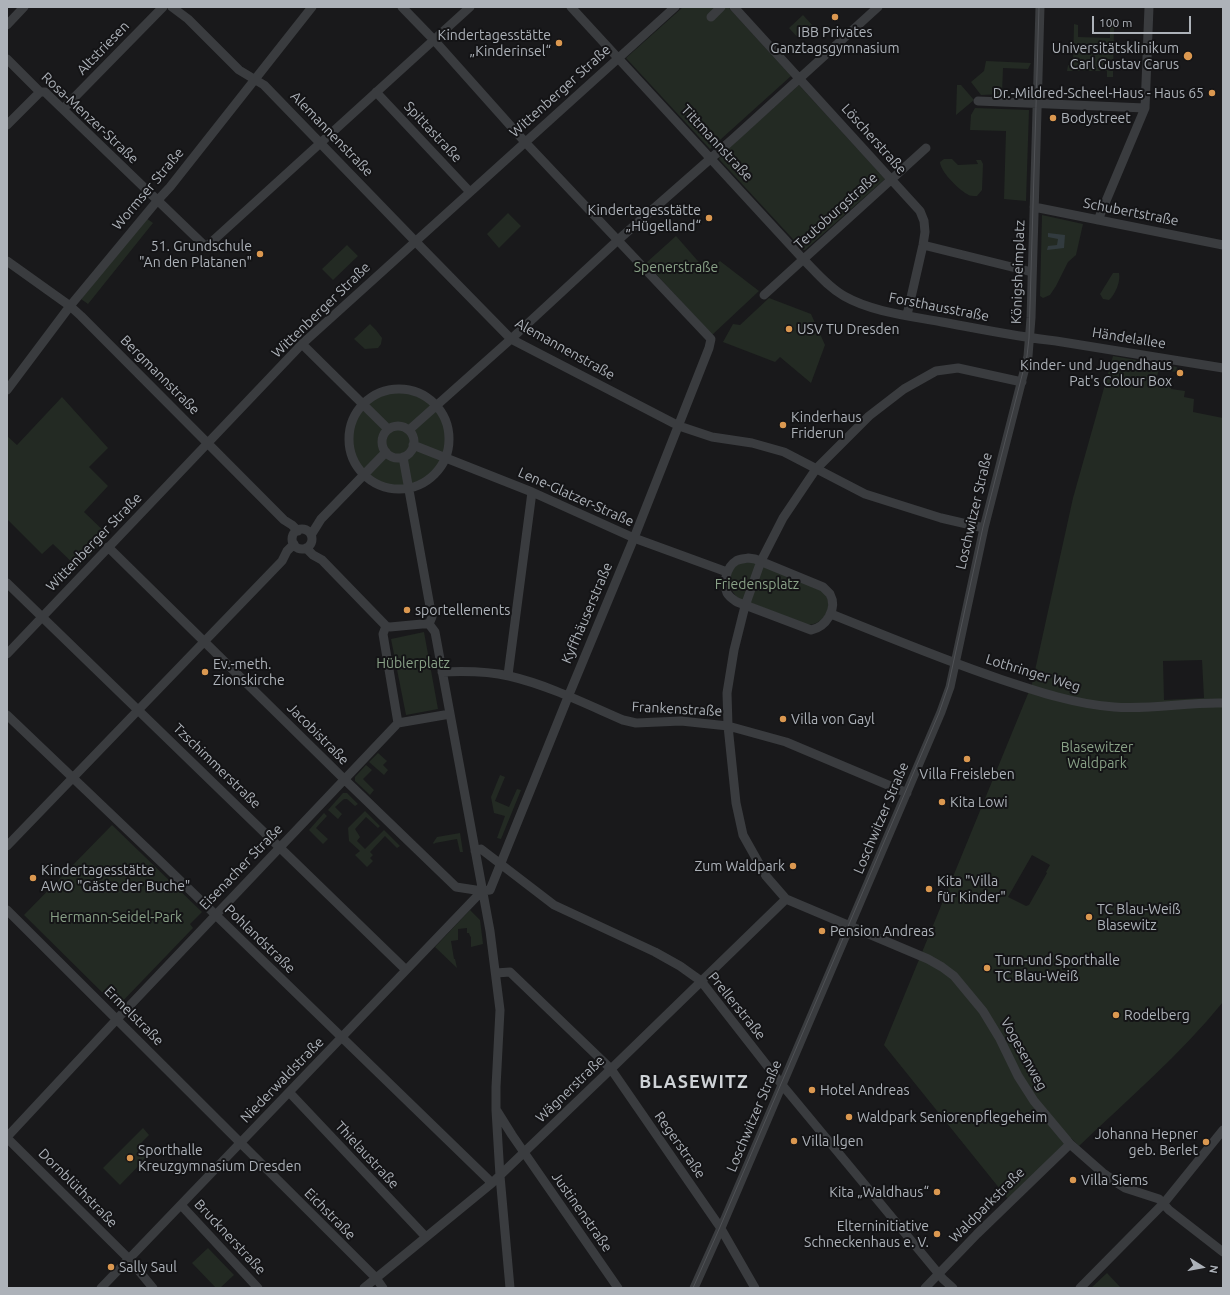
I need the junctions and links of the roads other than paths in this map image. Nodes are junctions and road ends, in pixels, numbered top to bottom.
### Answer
1 (24, 7) edge
2 (163, 7) edge
3 (172, 7) edge
4 (312, 7) edge
5 (402, 7) edge
6 (470, 7) edge
7 (571, 7) edge
8 (675, 7) edge
9 (721, 7) edge
10 (734, 7) edge
11 (878, 7) edge
12 (1040, 7) edge
13 (1149, 7) edge
14 (711, 17) dead end
15 (7, 25) edge
16 (434, 40) junction
17 (618, 58) junction
18 (7, 59) edge
19 (799, 77) junction
20 (255, 79) junction
21 (40, 92) junction
22 (376, 92) junction
23 (978, 101) dead end
24 (1037, 103) junction
25 (1145, 108) junction
26 (63, 109) junction
27 (7, 125) edge
28 (524, 142) junction
29 (321, 143) junction
30 (926, 148) dead end
31 (712, 158) junction
32 (892, 179) junction
33 (470, 192) junction
34 (157, 201) junction
35 (1034, 207) junction
36 (1098, 220) junction
37 (618, 240) junction
38 (415, 241) junction
39 (923, 244) junction
40 (1223, 245) edge
41 (803, 259) junction
42 (7, 261) edge
43 (1032, 272) junction
44 (764, 295) dead end
45 (844, 296) joint
46 (70, 306) junction
47 (907, 315) junction
48 (1030, 338) junction
49 (511, 339) junction
50 (302, 344) junction
51 (1223, 368) edge
52 (1022, 382) junction
53 (7, 390) edge
54 (362, 404) junction
55 (436, 406) junction
56 (679, 426) junction
57 (388, 429) junction
58 (409, 430) junction
59 (207, 443) junction
60 (413, 444) junction
61 (386, 452) junction
62 (403, 457) junction
63 (445, 458) junction
64 (816, 469) junction
65 (364, 475) junction
66 (408, 488) junction
67 (532, 492) junction
68 (984, 528) junction
69 (634, 538) junction
70 (302, 539) junction
71 (108, 547) junction
72 (761, 561) junction
73 (728, 572) junction
74 (7, 582) edge
75 (745, 606) junction
76 (831, 614) junction
77 (43, 616) junction
78 (429, 624) junction
79 (386, 626) junction
80 (204, 641) junction
81 (7, 654) edge
82 (955, 662) junction
83 (442, 672) junction
84 (508, 675) junction
85 (568, 697) junction
86 (1223, 703) edge
87 (138, 710) junction
88 (450, 714) junction
89 (7, 715) edge
90 (398, 723) junction
91 (728, 726) junction
92 (72, 778) junction
93 (344, 779) junction
94 (907, 793) junction
95 (7, 846) edge
96 (280, 847) junction
97 (475, 850) junction
98 (501, 864) junction
99 (482, 891) junction
100 (786, 899) junction
101 (7, 910) edge
102 (215, 915) junction
103 (850, 926) junction
104 (406, 970) junction
105 (496, 973) junction
106 (701, 981) junction
107 (117, 1019) junction
108 (342, 1038) junction
109 (611, 1069) junction
110 (782, 1085) junction
111 (289, 1092) junction
112 (496, 1110) junction
113 (1223, 1130) edge
114 (7, 1137) edge
115 (240, 1144) junction
116 (1070, 1144) junction
117 (524, 1153) junction
118 (500, 1176) junction
119 (492, 1183) junction
120 (1164, 1203) junction
121 (181, 1205) junction
122 (721, 1228) junction
123 (425, 1236) junction
124 (1223, 1252) edge
125 (129, 1259) junction
126 (939, 1274) junction
127 (376, 1278) junction
128 (101, 1288) edge
129 (153, 1288) edge
130 (258, 1288) edge
131 (364, 1288) edge
132 (383, 1288) edge
133 (510, 1288) edge
134 (618, 1288) edge
135 (694, 1288) edge
136 (755, 1288) edge
137 (925, 1288) edge
138 (952, 1288) edge
139 (1080, 1288) edge

1 - 15 street
2 - 26 street, Altstriesen
3 - 20 street, Alemannenstraße
4 - 20 street, Wormser Straße
5 - 16 street
6 - 16 street
7 - 17 street, Tittmannstraße
8 - 17 street, Wittenberger Straße
9 - 14 street
10 - 19 street, Löscherstraße
11 - 19 street
12 - 24 street, Königsheimplatz
13 - 25 street
16 - 22 street
16 - 28 street
17 - 28 street, Wittenberger Straße
17 - 31 street, Tittmannstraße
18 - 21 street, Rosa-Menzer-Straße
19 - 31 street
19 - 32 street, Löscherstraße
20 - 29 street, Alemannenstraße
20 - 34 street, Wormser Straße
21 - 26 street, Rosa-Menzer-Straße
21 - 27 street
22 - 29 street
22 - 33 street, Spittastraße
23 - 24 street
24 - 25 street
24 - 35 street, Königsheimplatz
25 - 36 street
26 - 34 street, Rosa-Menzer-Straße
28 - 33 street, Wittenberger Straße
28 - 37 street
29 - 34 street, Rosa-Menzer-Straße
29 - 38 street, Alemannenstraße
30 - 32 street, Teutoburgstraße
31 - 37 street
31 - 41 street, Tittmannstraße
32 - 39 street, Löscherstraße
32 - 41 street, Teutoburgstraße
33 - 38 street, Wittenberger Straße
34 - 46 street, Wormser Straße
35 - 36 street, Schubertstraße
35 - 43 street, Königsheimplatz
36 - 40 street, Schubertstraße
37 - 49 street
37 - 56 street, Kyffhäuserstraße
38 - 49 street, Alemannenstraße
38 - 50 street, Wittenberger Straße
39 - 43 street
39 - 47 street, Löscherstraße
41 - 44 street, Teutoburgstraße
41 - 45 street, Tittmannstraße
42 - 46 street, Bergmannstraße
43 - 48 street, Königsheimplatz
45 - 47 street, Forsthausstraße
46 - 53 street, Wormser Straße
46 - 59 street, Bergmannstraße
47 - 48 street, Forsthausstraße
48 - 51 street, Händelallee
48 - 52 street, Loschwitzer Straße
49 - 55 street
49 - 56 street, Alemannenstraße
50 - 54 street
50 - 59 street, Wittenberger Straße
52 - 64 street
52 - 68 street, Loschwitzer Straße
54 - 55 street
54 - 57 street
54 - 65 street
55 - 58 street
55 - 63 street
56 - 64 street, Alemannenstraße
56 - 69 street, Kyffhäuserstraße
57 - 58 street
57 - 61 street
58 - 60 street
59 - 70 street, Bergmannstraße
59 - 71 street, Wittenberger Straße
60 - 62 street
60 - 63 street, Lene-Glatzer-Straße
61 - 62 street
61 - 65 street
62 - 66 street
63 - 66 street
63 - 67 street, Lene-Glatzer-Straße
64 - 68 street, Alemannenstraße
64 - 72 street
65 - 66 street
65 - 70 street
66 - 78 street
67 - 69 street, Lene-Glatzer-Straße
67 - 84 street
68 - 82 street, Loschwitzer Straße
69 - 73 street, Lene-Glatzer-Straße
69 - 85 street, Kyffhäuserstraße
70 - 79 street, Bergmannstraße
70 - 80 street
71 - 77 street, Wittenberger Straße
71 - 80 street, Jacobistraße
72 - 73 street
72 - 75 street
72 - 76 street
73 - 75 street
74 - 77 street, Tzschimmerstraße
75 - 76 street
75 - 91 street
76 - 82 street
77 - 81 street, Wittenberger Straße
77 - 87 street, Tzschimmerstraße
78 - 79 street
78 - 83 street
79 - 90 street
80 - 87 street
80 - 93 street, Jacobistraße
82 - 86 street, Lothringer Weg
82 - 94 street, Loschwitzer Straße
83 - 84 street, Frankenstraße
83 - 88 street
84 - 85 street, Frankenstraße
85 - 91 street, Frankenstraße
85 - 98 street, Kyffhäuserstraße
87 - 92 street
87 - 96 street, Tzschimmerstraße
88 - 90 street
88 - 97 street
89 - 92 street, Pohlandstraße
90 - 93 street, Eisenacher Straße
91 - 94 street, Frankenstraße
91 - 100 street
92 - 95 street
92 - 102 street, Pohlandstraße
93 - 96 street, Eisenacher Straße
93 - 99 street, Jacobistraße
94 - 103 street, Loschwitzer Straße
96 - 102 street, Eisenacher Straße
96 - 104 street, Tzschimmerstraße
97 - 98 street, Prellerstraße
97 - 99 street
98 - 99 street, Kyffhäuserstraße
98 - 106 street, Prellerstraße
99 - 104 street, Niederwaldstraße
99 - 105 street
100 - 103 street, Vogesenweg
100 - 106 street, Wägnerstraße
101 - 107 street, Ermelstraße
102 - 107 street, Eisenacher Straße
102 - 108 street, Pohlandstraße
103 - 110 street, Loschwitzer Straße
103 - 116 street, Vogesenweg
104 - 108 street, Niederwaldstraße
105 - 109 street, Regerstraße
105 - 112 street
106 - 109 street, Wägnerstraße
106 - 110 street, Prellerstraße
107 - 114 street, Eisenacher Straße
107 - 115 street, Ermelstraße
108 - 111 street, Niederwaldstraße
108 - 119 street, Pohlandstraße
109 - 117 street, Wägnerstraße
109 - 122 street, Regerstraße
110 - 122 street, Loschwitzer Straße
110 - 126 street, Prellerstraße
111 - 115 street, Niederwaldstraße
111 - 123 street, Thielaustraße
112 - 117 street, Justinenstraße
112 - 118 street
113 - 120 street
114 - 125 street, Dornblüthstraße
115 - 121 street, Niederwaldstraße
115 - 127 street, Eichstraße
116 - 120 street, Vogesenweg
116 - 126 street, Waldparkstraße
117 - 118 street, Wägnerstraße
117 - 134 street, Justinenstraße
118 - 119 street, Wägnerstraße
118 - 133 street
119 - 123 street, Wägnerstraße
120 - 124 street, Vogesenweg
120 - 139 street
121 - 125 street, Niederwaldstraße
121 - 130 street, Brucknerstraße
122 - 135 street, Loschwitzer Straße
122 - 136 street, Regerstraße
123 - 127 street, Wägnerstraße
125 - 128 street, Niederwaldstraße
125 - 129 street, Dornblüthstraße
126 - 137 street, Waldparkstraße
126 - 138 street, Prellerstraße
127 - 131 street, Wägnerstraße
127 - 132 street, Eichstraße

